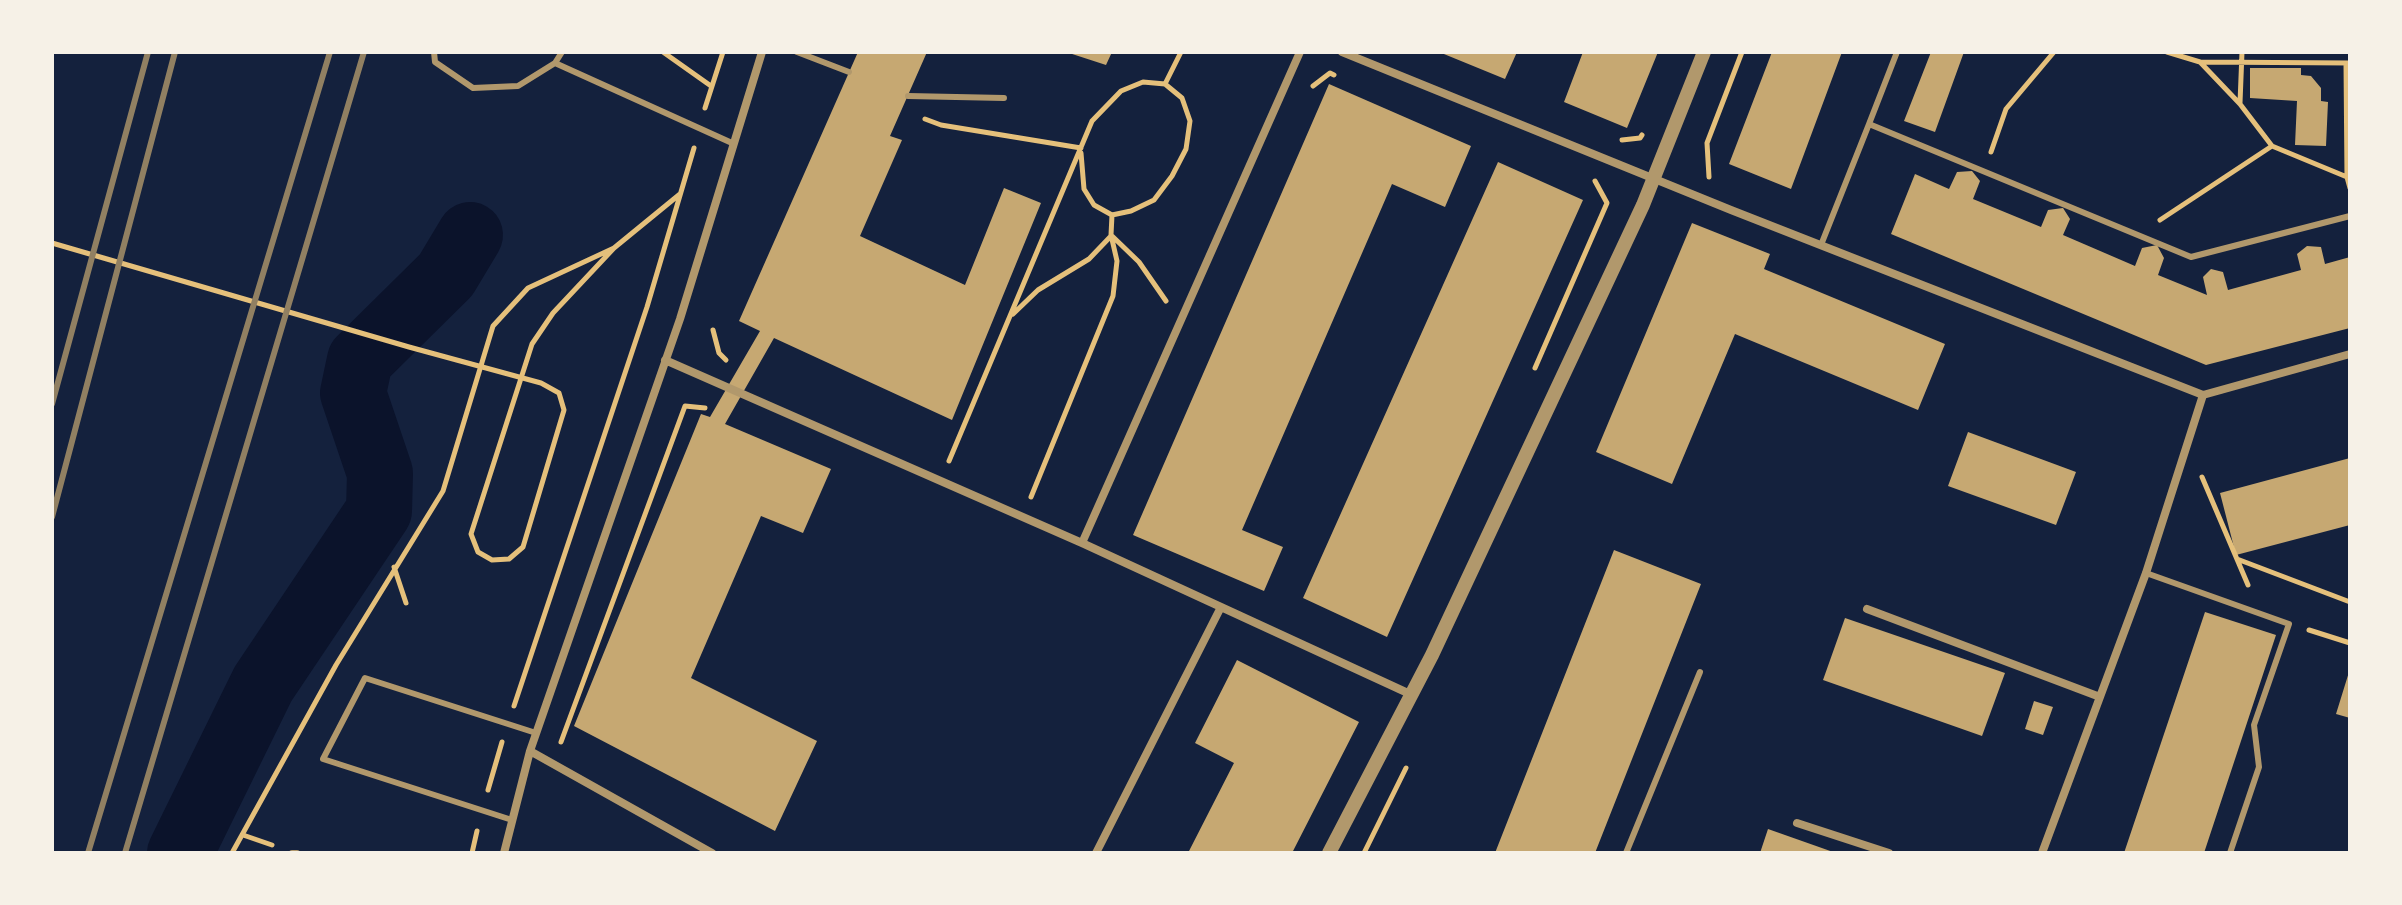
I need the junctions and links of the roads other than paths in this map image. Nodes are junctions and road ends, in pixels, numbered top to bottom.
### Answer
1 (434, 52) edge
2 (562, 52) edge
3 (762, 52) edge
4 (797, 52) edge
5 (1300, 52) edge
6 (1342, 52) edge
7 (1704, 52) edge
8 (1897, 52) edge
9 (555, 63) junction
10 (849, 72) dead end
11 (908, 96) dead end
12 (1004, 98) dead end
13 (1869, 124) junction
14 (732, 143) junction
15 (1653, 178) junction
16 (2350, 216) edge
17 (1821, 245) junction
18 (2350, 354) edge
19 (665, 360) junction
20 (2203, 395) junction
21 (1082, 543) junction
22 (2146, 573) junction
23 (1221, 607) junction
24 (1867, 609) dead end
25 (1700, 672) dead end
26 (1410, 694) junction
27 (2100, 697) junction
28 (536, 733) junction
29 (530, 751) junction
30 (512, 820) junction
31 (1797, 823) dead end
32 (504, 853) edge
33 (712, 853) edge
34 (1096, 853) edge
35 (1329, 853) edge
36 (1626, 853) edge
37 (1889, 853) edge
38 (2042, 853) edge
39 (2230, 853) edge

1 - 9 lane
2 - 9 lane
3 - 14 street
4 - 10 lane
5 - 21 street
6 - 15 street
7 - 15 street
8 - 13 lane
9 - 14 lane
11 - 12 lane
13 - 16 lane
13 - 17 lane
14 - 19 street
15 - 17 street
15 - 26 street
17 - 20 street
18 - 20 street
19 - 21 street
19 - 28 street
20 - 22 street
21 - 23 street
22 - 27 street
22 - 39 lane
23 - 26 street
23 - 34 street
24 - 27 street
25 - 36 lane
26 - 35 street
27 - 38 street
28 - 29 street
28 - 30 lane
29 - 30 street
29 - 33 street
30 - 32 street
31 - 37 street

